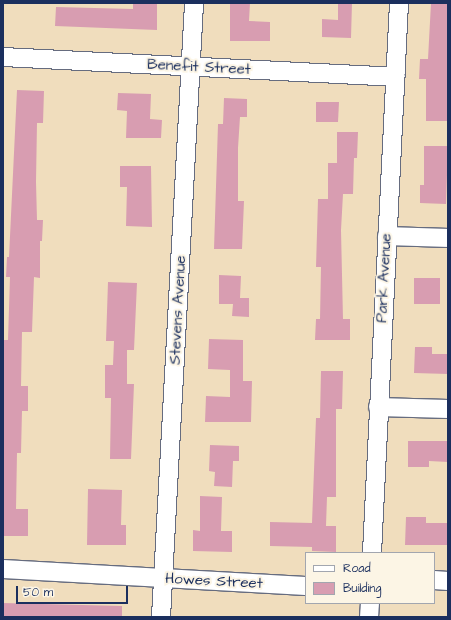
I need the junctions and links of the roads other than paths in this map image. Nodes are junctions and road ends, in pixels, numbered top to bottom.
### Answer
1 (194, 3) edge
2 (399, 3) edge
3 (3, 57) edge
4 (191, 67) junction
5 (395, 77) junction
6 (387, 236) junction
7 (448, 238) edge
8 (378, 407) junction
9 (448, 409) edge
10 (372, 552) edge
11 (3, 569) edge
12 (163, 578) junction
13 (435, 580) edge
14 (448, 581) edge
15 (305, 586) edge
16 (370, 604) edge
17 (161, 617) edge
18 (369, 617) edge

1 - 4 street, Stevens Avenue
2 - 5 street, Park Avenue
3 - 4 street, Benefit Street
4 - 5 street, Benefit Street
4 - 12 street, Stevens Avenue
5 - 6 street, Park Avenue
6 - 7 street
6 - 8 street, Park Avenue
8 - 9 street
8 - 10 street, Park Avenue
11 - 12 street, Howes Street
12 - 15 street, Howes Street
12 - 17 street, Stevens Avenue
13 - 14 street
16 - 18 street

